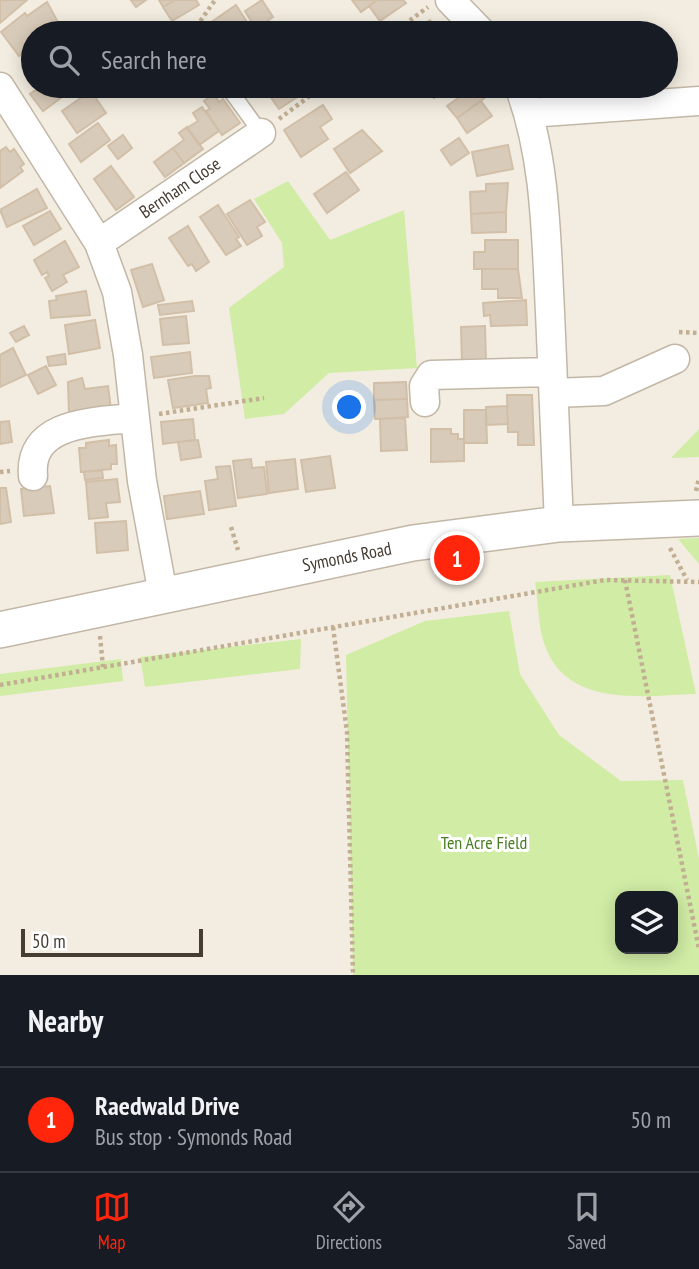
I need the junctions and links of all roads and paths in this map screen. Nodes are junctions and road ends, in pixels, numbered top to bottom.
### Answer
1 (215, 0) edge
2 (437, 0) edge
3 (450, 0) edge
4 (200, 21) edge
5 (409, 21) edge
6 (470, 21) edge
7 (0, 87) edge
8 (236, 98) edge
9 (307, 98) edge
10 (523, 98) edge
11 (699, 101) edge
12 (529, 113) junction
13 (10, 120) edge
14 (261, 133) junction
15 (99, 243) junction
16 (675, 359) dead end
17 (553, 383) junction
18 (264, 398) dead end
19 (425, 402) dead end
20 (134, 418) junction
21 (33, 476) dead end
22 (699, 478) edge
23 (697, 505) edge
24 (559, 524) junction
25 (232, 527) dead end
26 (239, 551) dead end
27 (625, 580) junction
28 (699, 582) edge
29 (163, 594) junction
30 (333, 627) junction
31 (0, 630) edge
32 (0, 685) edge
33 (699, 949) edge
34 (353, 975) edge

1 - 4 path
2 - 5 path
3 - 6 street
7 - 13 street
8 - 14 lane
9 - 14 path
10 - 12 street
11 - 12 street
12 - 17 street
13 - 15 street
14 - 15 street, Bernham Close
15 - 20 street
16 - 17 street
17 - 19 street
17 - 24 street
18 - 20 path
20 - 21 street
20 - 29 street
22 - 23 path
23 - 24 street, Symonds Road
24 - 29 street, Symonds Road
25 - 26 path
27 - 28 path
27 - 30 path
27 - 33 path
29 - 31 street, Symonds Road
30 - 32 path
30 - 34 path

